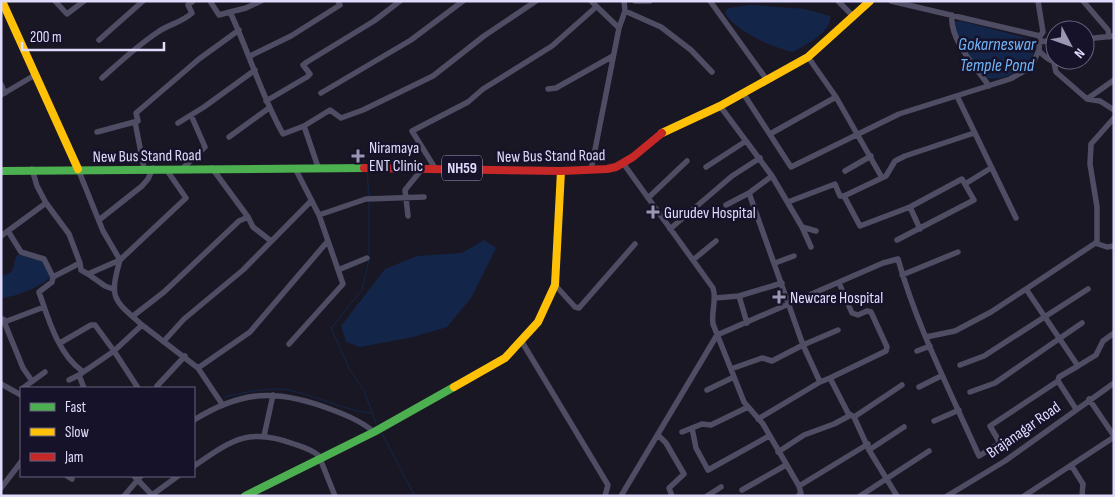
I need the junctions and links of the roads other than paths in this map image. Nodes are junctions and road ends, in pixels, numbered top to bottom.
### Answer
1 (2, 1) edge
2 (55, 1) edge
3 (84, 1) edge
4 (143, 1) edge
5 (193, 1) edge
6 (210, 1) edge
7 (261, 1) edge
8 (338, 1) edge
9 (400, 1) edge
10 (463, 1) edge
11 (536, 1) edge
12 (591, 1) edge
13 (624, 1) edge
14 (636, 1) edge
15 (650, 1) edge
16 (710, 1) edge
17 (838, 1) edge
18 (870, 1) edge
19 (891, 1) edge
20 (1038, 1) edge
21 (1083, 1) edge
22 (596, 7) junction
23 (625, 11) junction
24 (230, 12) junction
25 (952, 15) junction
26 (854, 17) junction
27 (619, 28) junction
28 (239, 30) junction
29 (1112, 36) edge
30 (1095, 38) edge
31 (1040, 39) junction
32 (1045, 39) edge
33 (100, 40) dead end
34 (1039, 51) junction
35 (250, 56) junction
36 (613, 56) junction
37 (1045, 56) edge
38 (808, 57) junction
39 (254, 70) junction
40 (1056, 70) edge
41 (712, 72) dead end
42 (35, 75) junction
43 (102, 78) dead end
44 (767, 80) junction
45 (1111, 82) edge
46 (1, 84) edge
47 (989, 86) junction
48 (548, 89) dead end
49 (321, 93) dead end
50 (743, 93) junction
51 (3, 94) edge
52 (956, 96) junction
53 (836, 97) junction
54 (1087, 99) junction
55 (266, 101) junction
56 (720, 106) junction
57 (269, 108) junction
58 (1114, 110) edge
59 (191, 115) junction
60 (1114, 118) edge
61 (135, 122) junction
62 (178, 123) dead end
63 (304, 126) junction
64 (97, 132) dead end
65 (974, 133) junction
66 (770, 134) junction
67 (858, 134) junction
68 (229, 137) dead end
69 (746, 140) junction
70 (871, 156) junction
71 (760, 158) junction
72 (687, 162) dead end
73 (623, 163) junction
74 (318, 167) junction
75 (706, 167) dead end
76 (144, 168) junction
77 (153, 168) junction
78 (165, 168) junction
79 (183, 168) junction
80 (212, 168) junction
81 (295, 168) junction
82 (423, 168) junction
83 (435, 168) junction
84 (990, 168) junction
85 (32, 169) junction
86 (78, 169) junction
87 (591, 170) junction
88 (1, 171) edge
89 (560, 171) junction
90 (845, 171) dead end
91 (772, 176) junction
92 (880, 176) junction
93 (965, 184) junction
94 (749, 193) junction
95 (844, 196) junction
96 (406, 197) junction
97 (424, 197) dead end
98 (648, 198) junction
99 (311, 201) junction
100 (788, 202) junction
101 (46, 203) junction
102 (726, 205) dead end
103 (910, 207) junction
104 (319, 215) junction
105 (408, 216) dead end
106 (248, 217) junction
107 (1016, 218) dead end
108 (99, 220) junction
109 (802, 227) junction
110 (670, 229) junction
111 (920, 229) junction
112 (8, 231) junction
113 (816, 231) dead end
114 (1, 236) edge
115 (897, 240) dead end
116 (271, 241) junction
117 (716, 241) dead end
118 (327, 242) junction
119 (1095, 243) junction
120 (635, 244) dead end
121 (1114, 246) edge
122 (811, 247) dead end
123 (958, 252) dead end
124 (794, 256) dead end
125 (367, 258) dead end
126 (120, 260) junction
127 (693, 260) junction
128 (80, 263) junction
129 (775, 263) junction
130 (338, 270) junction
131 (88, 274) junction
132 (902, 276) junction
133 (53, 277) junction
134 (782, 283) junction
135 (839, 283) junction
136 (555, 285) junction
137 (113, 289) junction
138 (1026, 289) junction
139 (1088, 289) dead end
140 (739, 296) junction
141 (715, 298) junction
142 (789, 305) junction
143 (44, 307) junction
144 (132, 316) junction
145 (1044, 316) junction
146 (2, 319) edge
147 (747, 323) junction
148 (1082, 323) dead end
149 (142, 325) junction
150 (838, 330) dead end
151 (1114, 333) edge
152 (717, 335) junction
153 (926, 337) junction
154 (1060, 339) junction
155 (164, 341) junction
156 (522, 342) junction
157 (60, 343) junction
158 (289, 344) dead end
159 (803, 345) junction
160 (930, 346) junction
161 (114, 351) junction
162 (917, 352) dead end
163 (185, 356) junction
164 (960, 365) dead end
165 (1078, 366) junction
166 (198, 368) junction
167 (731, 369) junction
168 (44, 372) dead end
169 (80, 373) junction
170 (734, 376) junction
171 (941, 376) junction
172 (830, 378) junction
173 (69, 380) dead end
174 (32, 381) junction
175 (1058, 381) junction
176 (820, 382) junction
177 (1, 384) edge
178 (1114, 384) edge
179 (902, 385) dead end
180 (157, 386) dead end
181 (26, 387) edge
182 (84, 387) edge
183 (137, 387) edge
184 (919, 387) dead end
185 (707, 390) dead end
186 (20, 392) edge
187 (970, 392) dead end
188 (274, 395) junction
189 (1089, 399) junction
190 (222, 404) junction
191 (748, 407) junction
192 (1076, 409) junction
193 (959, 410) junction
194 (852, 417) junction
195 (758, 418) junction
196 (195, 419) edge
197 (934, 421) dead end
198 (904, 427) dead end
199 (692, 428) junction
200 (374, 432) junction
201 (682, 432) dead end
202 (658, 435) junction
203 (264, 436) junction
204 (770, 436) junction
205 (1114, 436) edge
206 (868, 447) junction
207 (929, 451) dead end
208 (778, 452) junction
209 (320, 459) junction
210 (20, 463) edge
211 (195, 465) edge
212 (786, 465) junction
213 (1071, 465) junction
214 (138, 477) edge
215 (177, 477) edge
216 (886, 479) junction
217 (799, 486) junction
218 (721, 487) dead end
219 (1, 488) edge
220 (742, 490) dead end
221 (152, 495) edge
222 (124, 496) edge
223 (245, 496) edge
224 (335, 496) edge
225 (605, 496) edge
226 (621, 496) edge
227 (672, 496) edge
228 (707, 496) edge
229 (798, 496) edge
230 (860, 496) edge
231 (897, 496) edge
232 (947, 496) edge
233 (1024, 496) edge
234 (1082, 496) edge

1 - 42 main road
2 - 3 street
4 - 33 street
5 - 43 street
6 - 24 street
7 - 24 street
8 - 35 street
9 - 55 street
10 - 49 street
11 - 63 street
12 - 22 street
13 - 23 street
14 - 15 street
16 - 44 street
17 - 26 street
18 - 26 main road, New Bus Stand Road / NH59
19 - 25 street
20 - 31 street
21 - 29 street
22 - 27 street
22 - 83 street
23 - 27 street
23 - 41 street
24 - 28 street
25 - 31 street
25 - 47 street
26 - 38 main road, New Bus Stand Road / NH59
27 - 36 street
28 - 35 street
28 - 61 street
29 - 30 street
31 - 32 street
31 - 34 street
34 - 37 street
34 - 47 street
35 - 39 street
36 - 48 street
36 - 87 street
38 - 44 main road, New Bus Stand Road / NH59
38 - 53 street
39 - 55 street
39 - 59 street
40 - 54 street
42 - 51 street
42 - 86 main road
44 - 50 main road, New Bus Stand Road / NH59
45 - 54 street
46 - 51 street
47 - 52 street
50 - 56 main road, New Bus Stand Road / NH59
50 - 66 street
52 - 65 street
52 - 67 street
53 - 66 street
53 - 67 street
54 - 58 street
55 - 57 street
56 - 69 street
56 - 73 main road, New Bus Stand Road / NH59
57 - 63 street
57 - 68 street
59 - 62 street
59 - 79 street
60 - 119 street
61 - 64 street
61 - 76 street
63 - 74 street
65 - 84 street
65 - 92 street
66 - 67 street
67 - 70 street
69 - 71 street
69 - 75 street
70 - 90 street
70 - 92 street
71 - 91 street
71 - 110 street
72 - 98 street
73 - 87 main road, New Bus Stand Road / NH59
73 - 98 street
74 - 81 main road, New Bus Stand Road / NH59
74 - 82 main road, New Bus Stand Road / NH59
76 - 77 main road, New Bus Stand Road / NH59
76 - 86 main road, New Bus Stand Road / NH59
77 - 78 main road, New Bus Stand Road / NH59
77 - 108 street
78 - 79 main road, New Bus Stand Road / NH59
78 - 126 street
79 - 80 main road, New Bus Stand Road / NH59
80 - 81 main road, New Bus Stand Road / NH59
80 - 106 street
81 - 99 street
82 - 83 main road, New Bus Stand Road / NH59
82 - 96 street
83 - 89 main road, New Bus Stand Road / NH59
84 - 93 street
84 - 107 street
85 - 86 main road, New Bus Stand Road / NH59
85 - 88 main road, New Bus Stand Road / NH59
85 - 101 street
86 - 108 street
87 - 89 main road, New Bus Stand Road / NH59
89 - 136 main road
91 - 94 street
91 - 100 street
92 - 95 street
93 - 103 street
93 - 111 street
94 - 102 street
94 - 129 street
95 - 100 street
95 - 103 street
96 - 97 street
96 - 104 street
96 - 105 street
98 - 110 street
99 - 104 street
99 - 116 street
100 - 109 street
101 - 112 street
101 - 128 street
103 - 111 street
104 - 118 street
106 - 116 street
106 - 144 street
108 - 126 street
109 - 113 street
109 - 122 street
110 - 127 street
111 - 115 street
112 - 114 street
112 - 133 street
116 - 155 street
117 - 127 street
118 - 130 street
118 - 166 street
119 - 121 street
119 - 138 street
120 - 136 street
123 - 132 street
124 - 129 street
125 - 130 street
126 - 131 street
126 - 137 street
127 - 141 street
128 - 131 street
128 - 133 street
129 - 134 street
130 - 158 street
131 - 137 street
132 - 135 street
132 - 153 street
133 - 143 street
134 - 140 street
134 - 142 street
135 - 142 street
135 - 172 street
136 - 156 main road
137 - 144 street
138 - 145 street
138 - 153 street
139 - 145 street
140 - 141 street
140 - 147 street
141 - 152 street
142 - 147 street
142 - 159 street
143 - 146 street
143 - 157 street
144 - 149 street
145 - 154 street
145 - 164 street
146 - 174 street
147 - 152 street
148 - 154 street
149 - 155 street
149 - 161 street
150 - 159 street
151 - 165 street
152 - 167 street
152 - 202 street
153 - 160 street
154 - 165 street
154 - 187 street
155 - 163 street
156 - 200 main road
156 - 225 street
157 - 161 street
157 - 169 street
159 - 167 street
159 - 176 street
160 - 162 street
160 - 171 street
161 - 169 street
161 - 183 street
163 - 166 street
163 - 180 street
165 - 175 street
166 - 190 street
167 - 170 street
168 - 174 street
169 - 173 street
169 - 182 street
170 - 185 street
170 - 191 street
171 - 184 street
171 - 193 street
172 - 176 street
172 - 194 street
174 - 181 street
175 - 192 street
175 - 193 street
176 - 195 street
177 - 186 street
178 - 189 street, Brajanagar Road
179 - 194 street
188 - 190 street
188 - 200 street
188 - 203 street
189 - 192 street, Brajanagar Road
189 - 205 street
190 - 196 street
191 - 195 street
191 - 199 street
192 - 232 street, Brajanagar Road
193 - 197 street
194 - 206 street
194 - 208 street
195 - 204 street
198 - 206 street
199 - 201 street
199 - 204 street
200 - 209 main road
202 - 226 street
202 - 227 street
203 - 209 street
203 - 211 street
204 - 208 street
205 - 213 street
206 - 216 street
206 - 217 street
207 - 216 street
208 - 212 street
209 - 223 main road
209 - 224 street
210 - 219 street
212 - 217 street
212 - 220 street
213 - 233 street
213 - 234 street
214 - 221 street
214 - 222 street
215 - 221 street
216 - 230 street
216 - 231 street
217 - 229 street
218 - 228 street

